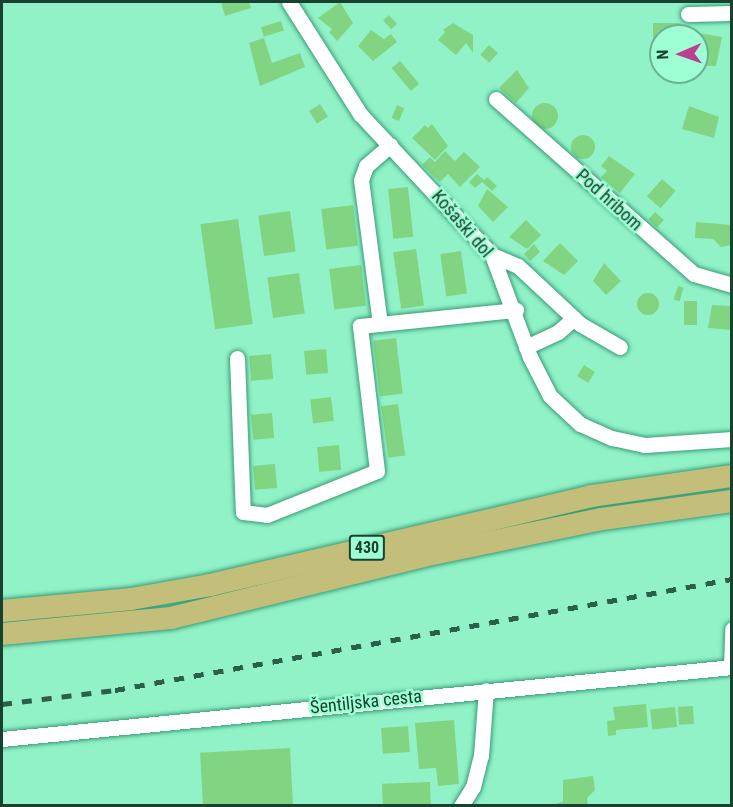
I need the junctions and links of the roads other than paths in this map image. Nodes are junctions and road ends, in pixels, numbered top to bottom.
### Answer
1 (288, 2) edge
2 (732, 13) edge
3 (688, 14) dead end
4 (496, 99) dead end
5 (390, 145) junction
6 (492, 255) junction
7 (732, 285) edge
8 (516, 310) junction
9 (574, 318) junction
10 (380, 324) junction
11 (526, 347) junction
12 (620, 347) dead end
13 (237, 358) dead end
14 (732, 439) edge
15 (732, 476) edge
16 (732, 501) edge
17 (2, 611) edge
18 (732, 629) edge
19 (2, 634) edge
20 (731, 667) edge
21 (486, 690) junction
22 (2, 739) edge
23 (461, 806) edge

1 - 5 street, Košaški dol
2 - 3 street
4 - 7 street, Pod hribom
5 - 6 street, Košaški dol
5 - 10 street
6 - 8 street, Košaški dol
6 - 9 street
8 - 10 street
8 - 11 street, Košaški dol
9 - 11 street
9 - 12 street
10 - 13 street
11 - 14 street, Košaški dol
15 - 17 highway, 430
16 - 19 highway, 430
18 - 20 street
20 - 21 street, Šentiljska cesta
21 - 22 street, Šentiljska cesta
21 - 23 street

